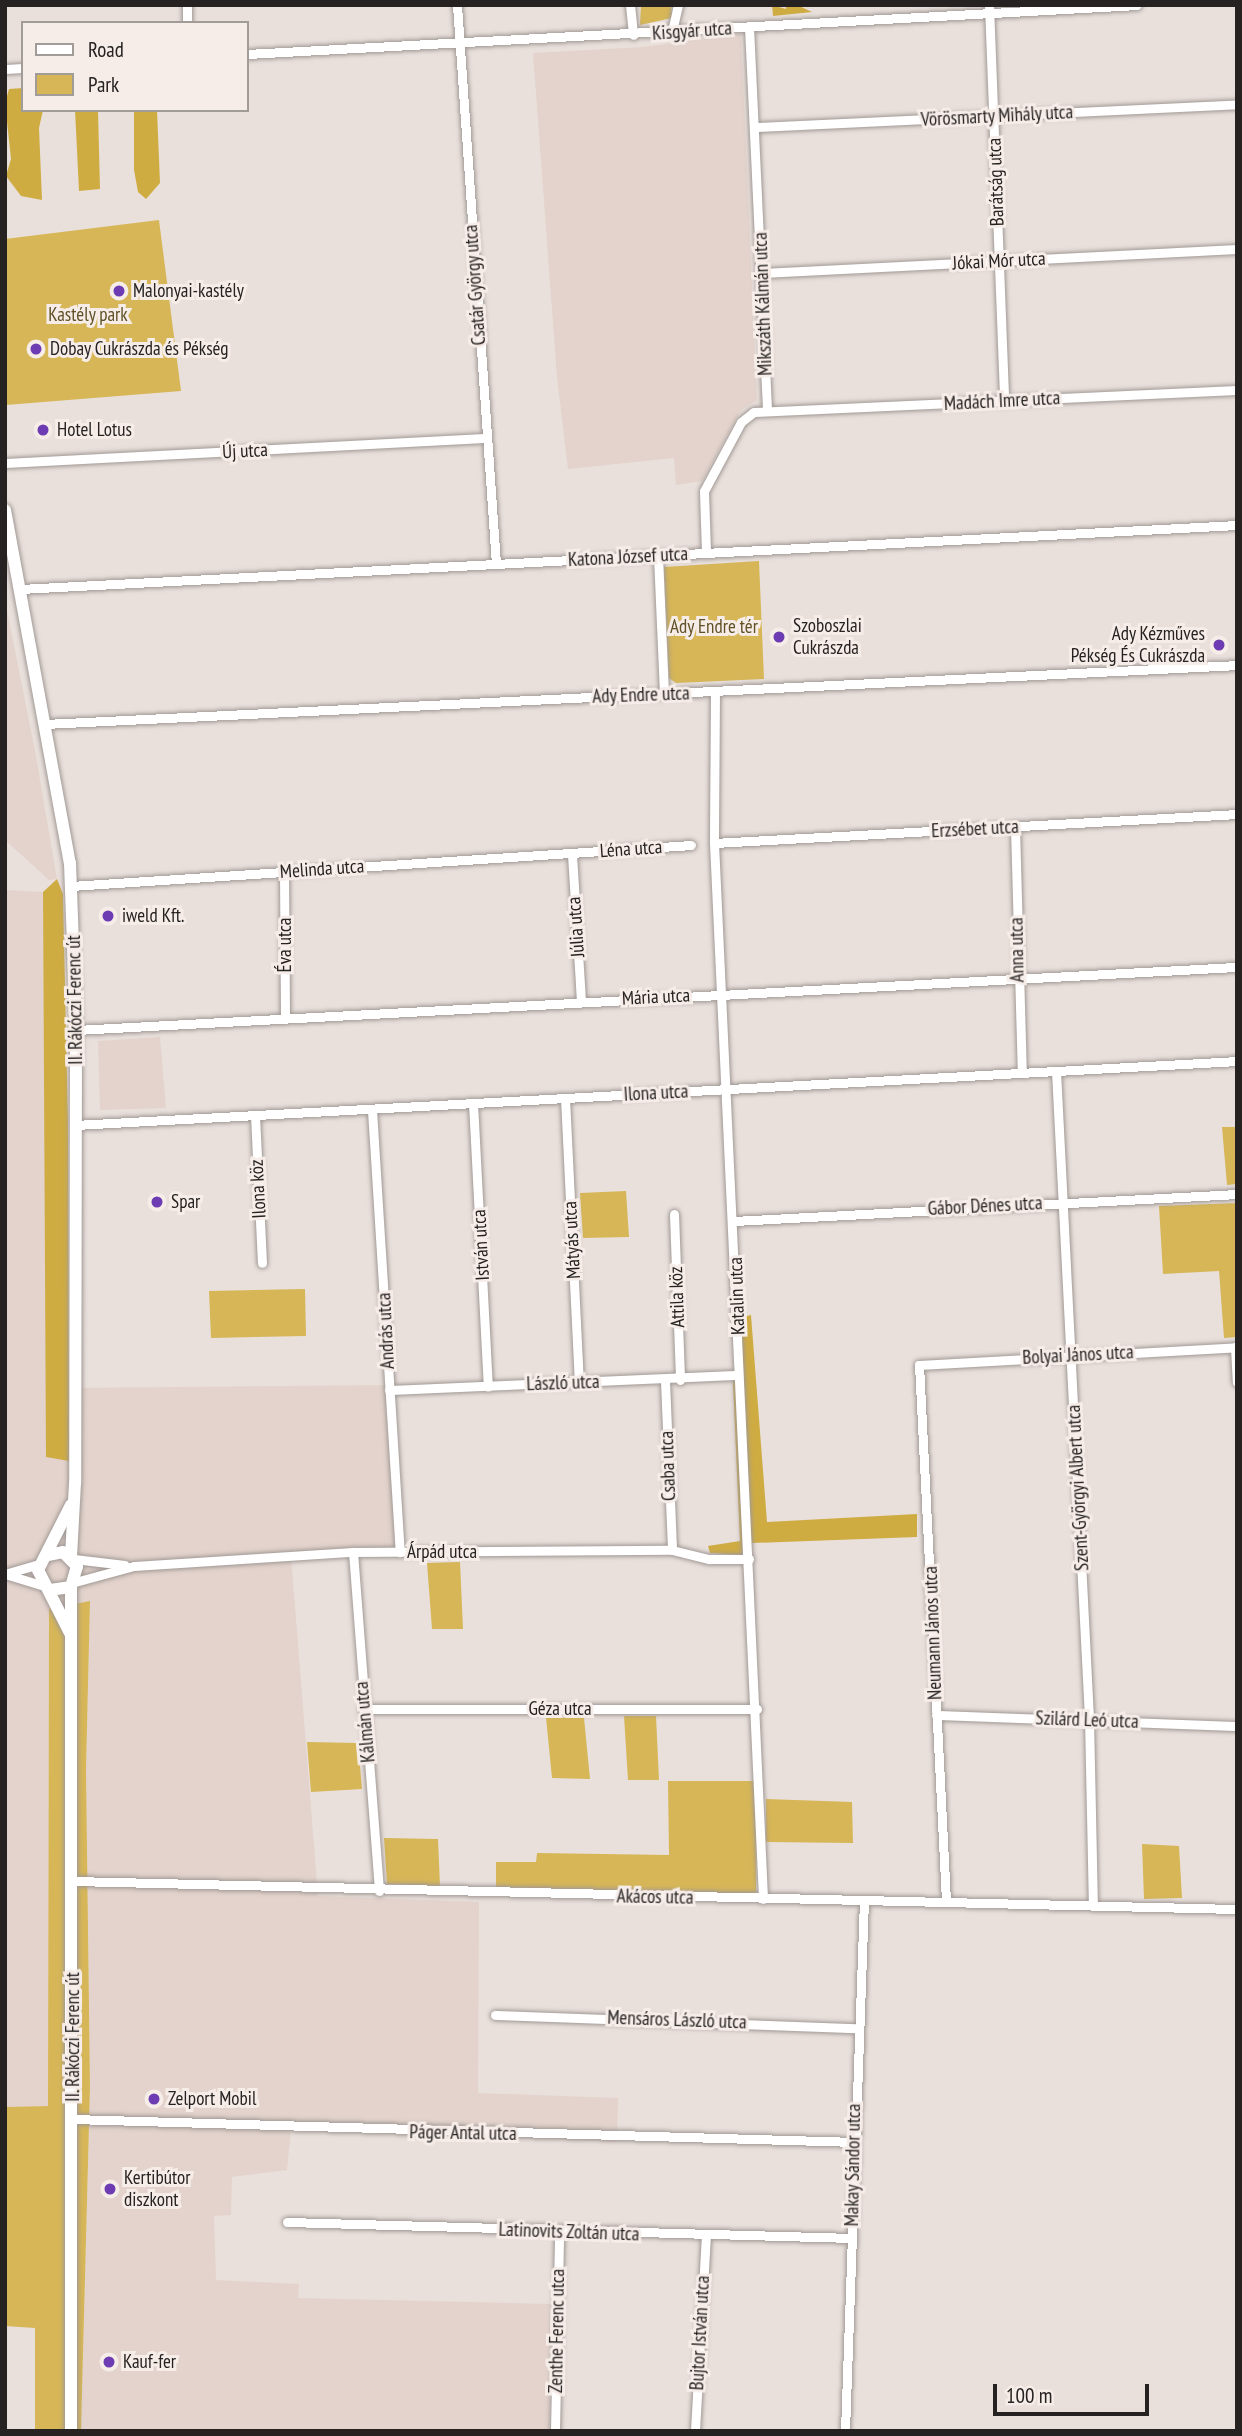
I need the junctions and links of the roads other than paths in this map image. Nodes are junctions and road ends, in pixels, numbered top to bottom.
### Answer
1 (457, 5) edge
2 (630, 5) edge
3 (678, 5) edge
4 (1136, 5) edge
5 (989, 9) edge
6 (749, 27) junction
7 (672, 32) junction
8 (633, 35) junction
9 (460, 43) junction
10 (248, 54) edge
11 (1237, 104) edge
12 (994, 116) junction
13 (757, 127) junction
14 (1237, 249) edge
15 (999, 261) junction
16 (762, 274) junction
17 (1237, 390) edge
18 (1004, 401) junction
19 (767, 411) junction
20 (484, 438) junction
21 (5, 463) edge
22 (5, 510) edge
23 (1237, 525) edge
24 (706, 552) junction
25 (658, 555) junction
26 (496, 564) junction
27 (20, 589) junction
28 (1237, 665) edge
29 (715, 692) junction
30 (664, 693) junction
31 (46, 724) junction
32 (1237, 814) edge
33 (1015, 827) junction
34 (714, 843) junction
35 (691, 845) dead end
36 (572, 854) junction
37 (284, 871) junction
38 (71, 886) junction
39 (1237, 967) edge
40 (1017, 979) junction
41 (722, 994) junction
42 (581, 1001) junction
43 (285, 1018) junction
44 (76, 1030) junction
45 (1237, 1061) edge
46 (1056, 1071) junction
47 (1022, 1072) junction
48 (727, 1088) junction
49 (565, 1098) junction
50 (473, 1103) junction
51 (372, 1110) junction
52 (255, 1115) junction
53 (75, 1125) junction
54 (1237, 1194) edge
55 (1065, 1201) junction
56 (674, 1214) dead end
57 (734, 1221) junction
58 (262, 1263) dead end
59 (1236, 1347) edge
60 (1072, 1355) junction
61 (919, 1365) joint
62 (736, 1375) junction
63 (680, 1380) junction
64 (579, 1381) junction
65 (664, 1381) junction
66 (1237, 1382) edge
67 (488, 1387) junction
68 (389, 1390) junction
69 (74, 1496) junction
70 (672, 1550) junction
71 (353, 1552) junction
72 (400, 1552) junction
73 (72, 1557) junction
74 (44, 1559) junction
75 (749, 1559) junction
76 (134, 1566) junction
77 (5, 1574) edge
78 (73, 1584) junction
79 (47, 1588) junction
80 (74, 1643) junction
81 (363, 1709) junction
82 (757, 1709) junction
83 (936, 1715) junction
84 (1089, 1718) junction
85 (1237, 1726) edge
86 (73, 1881) junction
87 (379, 1891) junction
88 (763, 1899) junction
89 (864, 1900) junction
90 (946, 1901) junction
91 (1093, 1905) junction
92 (1237, 1909) edge
93 (495, 2015) dead end
94 (858, 2028) junction
95 (72, 2119) junction
96 (854, 2142) junction
97 (287, 2222) dead end
98 (559, 2232) junction
99 (706, 2235) junction
100 (852, 2238) junction
101 (71, 2431) edge
102 (555, 2431) edge
103 (695, 2431) edge
104 (845, 2431) edge

1 - 9 street, Csatár György utca
2 - 8 street
3 - 7 street
4 - 5 street, Kisgyár utca
5 - 6 street, Kisgyár utca
5 - 12 street, Barátság utca
6 - 7 street, Kisgyár utca
6 - 13 street, Mikszáth Kálmán utca
7 - 8 street, Kisgyár utca
8 - 9 street, Kisgyár utca
9 - 10 street, Kisgyár utca
9 - 20 street, Csatár György utca
11 - 12 street, Vörösmarty Mihály utca
12 - 13 street, Vörösmarty Mihály utca
12 - 15 street, Barátság utca
13 - 16 street, Mikszáth Kálmán utca
14 - 15 street, Jókai Mór utca
15 - 16 street, Jókai Mór utca
15 - 18 street, Barátság utca
16 - 19 street, Mikszáth Kálmán utca
17 - 18 street, Madách Imre utca
18 - 19 street, Madách Imre utca
19 - 24 street
20 - 21 street, Új utca
20 - 26 street, Csatár György utca
22 - 27 main road, II. Rákóczi Ferenc út
23 - 24 street, Katona József utca
24 - 25 street, Katona József utca
25 - 26 street, Katona József utca
25 - 30 street
26 - 27 street, Katona József utca
27 - 31 main road, II. Rákóczi Ferenc út
28 - 29 street, Ady Endre utca
29 - 30 street, Ady Endre utca
29 - 34 street, Katalin utca
30 - 31 street, Ady Endre utca
31 - 38 main road, II. Rákóczi Ferenc út
32 - 33 street, Erzsébet utca
33 - 34 street, Erzsébet utca
33 - 40 street, Anna utca
34 - 41 street, Katalin utca
35 - 36 street, Léna utca
36 - 37 street, Melinda utca
36 - 42 street, Júlia utca
37 - 38 street, Melinda utca
37 - 43 street, Éva utca
38 - 44 main road, II. Rákóczi Ferenc út
39 - 40 street, Mária utca
40 - 41 street, Mária utca
40 - 47 street, Anna utca
41 - 42 street, Mária utca
41 - 48 street, Katalin utca
42 - 43 street, Mária utca
43 - 44 street, Mária utca
44 - 53 main road, II. Rákóczi Ferenc út
45 - 46 street, Ilona utca
46 - 47 street, Ilona utca
46 - 55 street, Szent-Györgyi Albert utca
47 - 48 street, Ilona utca
48 - 49 street, Ilona utca
48 - 57 street, Katalin utca
49 - 50 street, Ilona utca
49 - 64 street, Mátyás utca
50 - 51 street, Ilona utca
50 - 67 street, István utca
51 - 52 street, Ilona utca
51 - 68 street, András utca
52 - 53 street, Ilona utca
52 - 58 street, Ilona köz
53 - 69 main road, II. Rákóczi Ferenc út
54 - 55 street, Gábor Dénes utca
55 - 57 street, Gábor Dénes utca
55 - 60 street, Szent-Györgyi Albert utca
56 - 63 street, Attila köz
57 - 62 street, Katalin utca
59 - 60 street, Bolyai János utca
59 - 66 street
60 - 61 street, Bolyai János utca
60 - 84 street, Szent-Györgyi Albert utca
61 - 83 street, Neumann János utca
62 - 63 street, László utca
62 - 75 street, Katalin utca
63 - 65 street, László utca
64 - 65 street, László utca
64 - 67 street, László utca
65 - 70 street, Csaba utca
67 - 68 street, László utca
68 - 72 street, András utca
69 - 73 main road, II. Rákóczi Ferenc út
69 - 74 main road, II. Rákóczi Ferenc út
70 - 72 street, Árpád utca
70 - 75 street, Árpád utca
71 - 72 street, Árpád utca
71 - 76 street, Árpád utca
71 - 81 street, Kálmán utca
73 - 74 main road
73 - 76 street, Árpád utca
73 - 78 main road, II. Rákóczi Ferenc út
74 - 77 street
74 - 79 main road, II. Rákóczi Ferenc út
75 - 82 street, Katalin utca
76 - 78 street, Árpád utca
77 - 79 street
78 - 79 main road
78 - 80 main road, II. Rákóczi Ferenc út
79 - 80 main road, II. Rákóczi Ferenc út
80 - 86 main road, II. Rákóczi Ferenc út
81 - 82 street, Géza utca
81 - 87 street, Kálmán utca
82 - 88 street, Katalin utca
83 - 84 street, Szilárd Leó utca
83 - 90 street, Neumann János utca
84 - 85 street, Szilárd Leó utca
84 - 91 street, Szent-Györgyi Albert utca
86 - 87 street, Akácos utca
86 - 95 main road, II. Rákóczi Ferenc út
87 - 88 street, Akácos utca
88 - 89 street, Akácos utca
89 - 90 street, Akácos utca
89 - 94 street, Makay Sándor utca
90 - 91 street, Akácos utca
91 - 92 street, Akácos utca
93 - 94 street, Mensáros László utca
94 - 96 street, Makay Sándor utca
95 - 96 street, Páger Antal utca
95 - 101 main road, II. Rákóczi Ferenc út
96 - 100 street, Makay Sándor utca
97 - 98 street, Latinovits Zoltán utca
98 - 99 street, Latinovits Zoltán utca
98 - 102 street, Zenthe Ferenc utca
99 - 100 street, Latinovits Zoltán utca
99 - 103 street, Bujtor István utca
100 - 104 street, Makay Sándor utca

